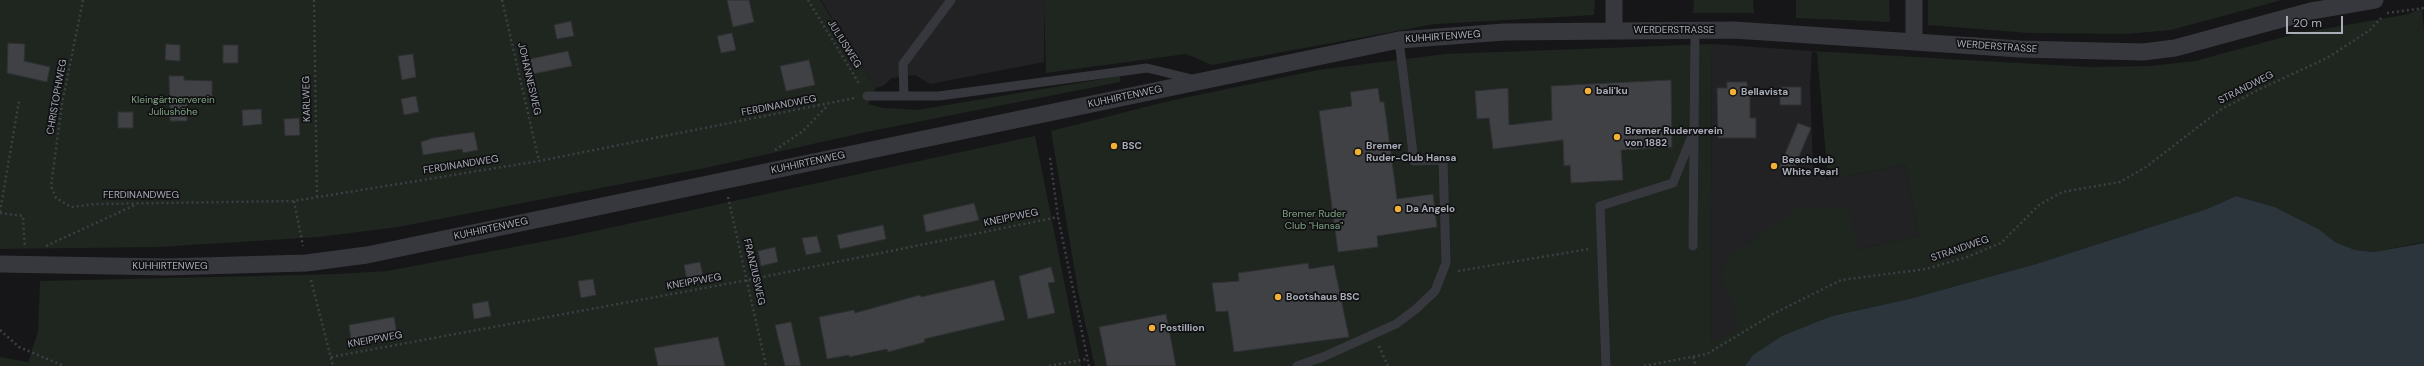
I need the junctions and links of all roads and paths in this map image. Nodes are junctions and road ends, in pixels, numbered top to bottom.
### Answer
1 (83, 0) edge
2 (314, 0) edge
3 (502, 0) edge
4 (808, 0) edge
5 (950, 0) edge
6 (1614, 0) edge
7 (1914, 0) edge
8 (2381, 3) edge
9 (2424, 8) edge
10 (2385, 14) junction
11 (1614, 30) junction
12 (1695, 30) junction
13 (1399, 40) junction
14 (1914, 41) junction
15 (1198, 81) junction
16 (867, 96) junction
17 (904, 96) junction
18 (19, 101) dead end
19 (828, 104) junction
20 (1694, 131) junction
21 (1050, 158) dead end
22 (539, 161) junction
23 (764, 172) junction
24 (725, 181) junction
25 (317, 197) junction
26 (56, 198) joint
27 (294, 201) junction
28 (138, 204) junction
29 (0, 213) edge
30 (1058, 217) junction
31 (1693, 246) dead end
32 (1601, 247) junction
33 (306, 263) junction
34 (0, 264) edge
35 (26, 264) junction
36 (1442, 273) junction
37 (748, 280) junction
38 (0, 330) edge
39 (1373, 334) junction
40 (331, 357) junction
41 (1693, 357) junction
42 (1087, 358) junction
43 (64, 366) edge
44 (333, 366) edge
45 (766, 366) edge
46 (1049, 366) edge
47 (1089, 366) edge
48 (1297, 366) edge
49 (1388, 366) edge
50 (1606, 366) edge
51 (1644, 366) edge
52 (1696, 366) edge

1 - 26 path, CHRISTOPHWEG
2 - 25 path, KARLWEG
3 - 22 path, JOHANNESWEG
4 - 16 path, JULIUSWEG
5 - 17 lane
6 - 11 street
7 - 14 street
8 - 10 path, STRANDWEG
8 - 14 street, WERDERSTRASSE
9 - 10 path
10 - 41 path, STRANDWEG
11 - 12 street, WERDERSTRASSE
11 - 13 street, KUHHIRTENWEG
12 - 14 street, WERDERSTRASSE
12 - 20 lane
13 - 15 street, KUHHIRTENWEG
13 - 36 lane
15 - 17 lane
15 - 23 street, KUHHIRTENWEG
16 - 17 lane
16 - 19 path, FERDINANDWEG
18 - 29 path
19 - 22 path, FERDINANDWEG
19 - 23 path
20 - 31 lane
20 - 32 lane
21 - 30 path
22 - 25 path, FERDINANDWEG
23 - 24 street, KUHHIRTENWEG
24 - 33 street, KUHHIRTENWEG
24 - 37 path, FRANZIUSWEG
25 - 27 path, FERDINANDWEG
26 - 28 path, FERDINANDWEG
27 - 28 path, FERDINANDWEG
27 - 33 path
28 - 35 path
29 - 35 path
30 - 37 path, KNEIPPWEG
30 - 42 path
32 - 36 path
32 - 50 lane
33 - 35 street, KUHHIRTENWEG
33 - 40 path
34 - 35 street, KUHHIRTENWEG
36 - 39 lane
37 - 40 path, KNEIPPWEG
37 - 45 path, FRANZIUSWEG
38 - 43 path
39 - 48 lane
39 - 49 path
40 - 44 path
41 - 51 path, STRANDWEG
41 - 52 path
42 - 46 path
42 - 47 path

